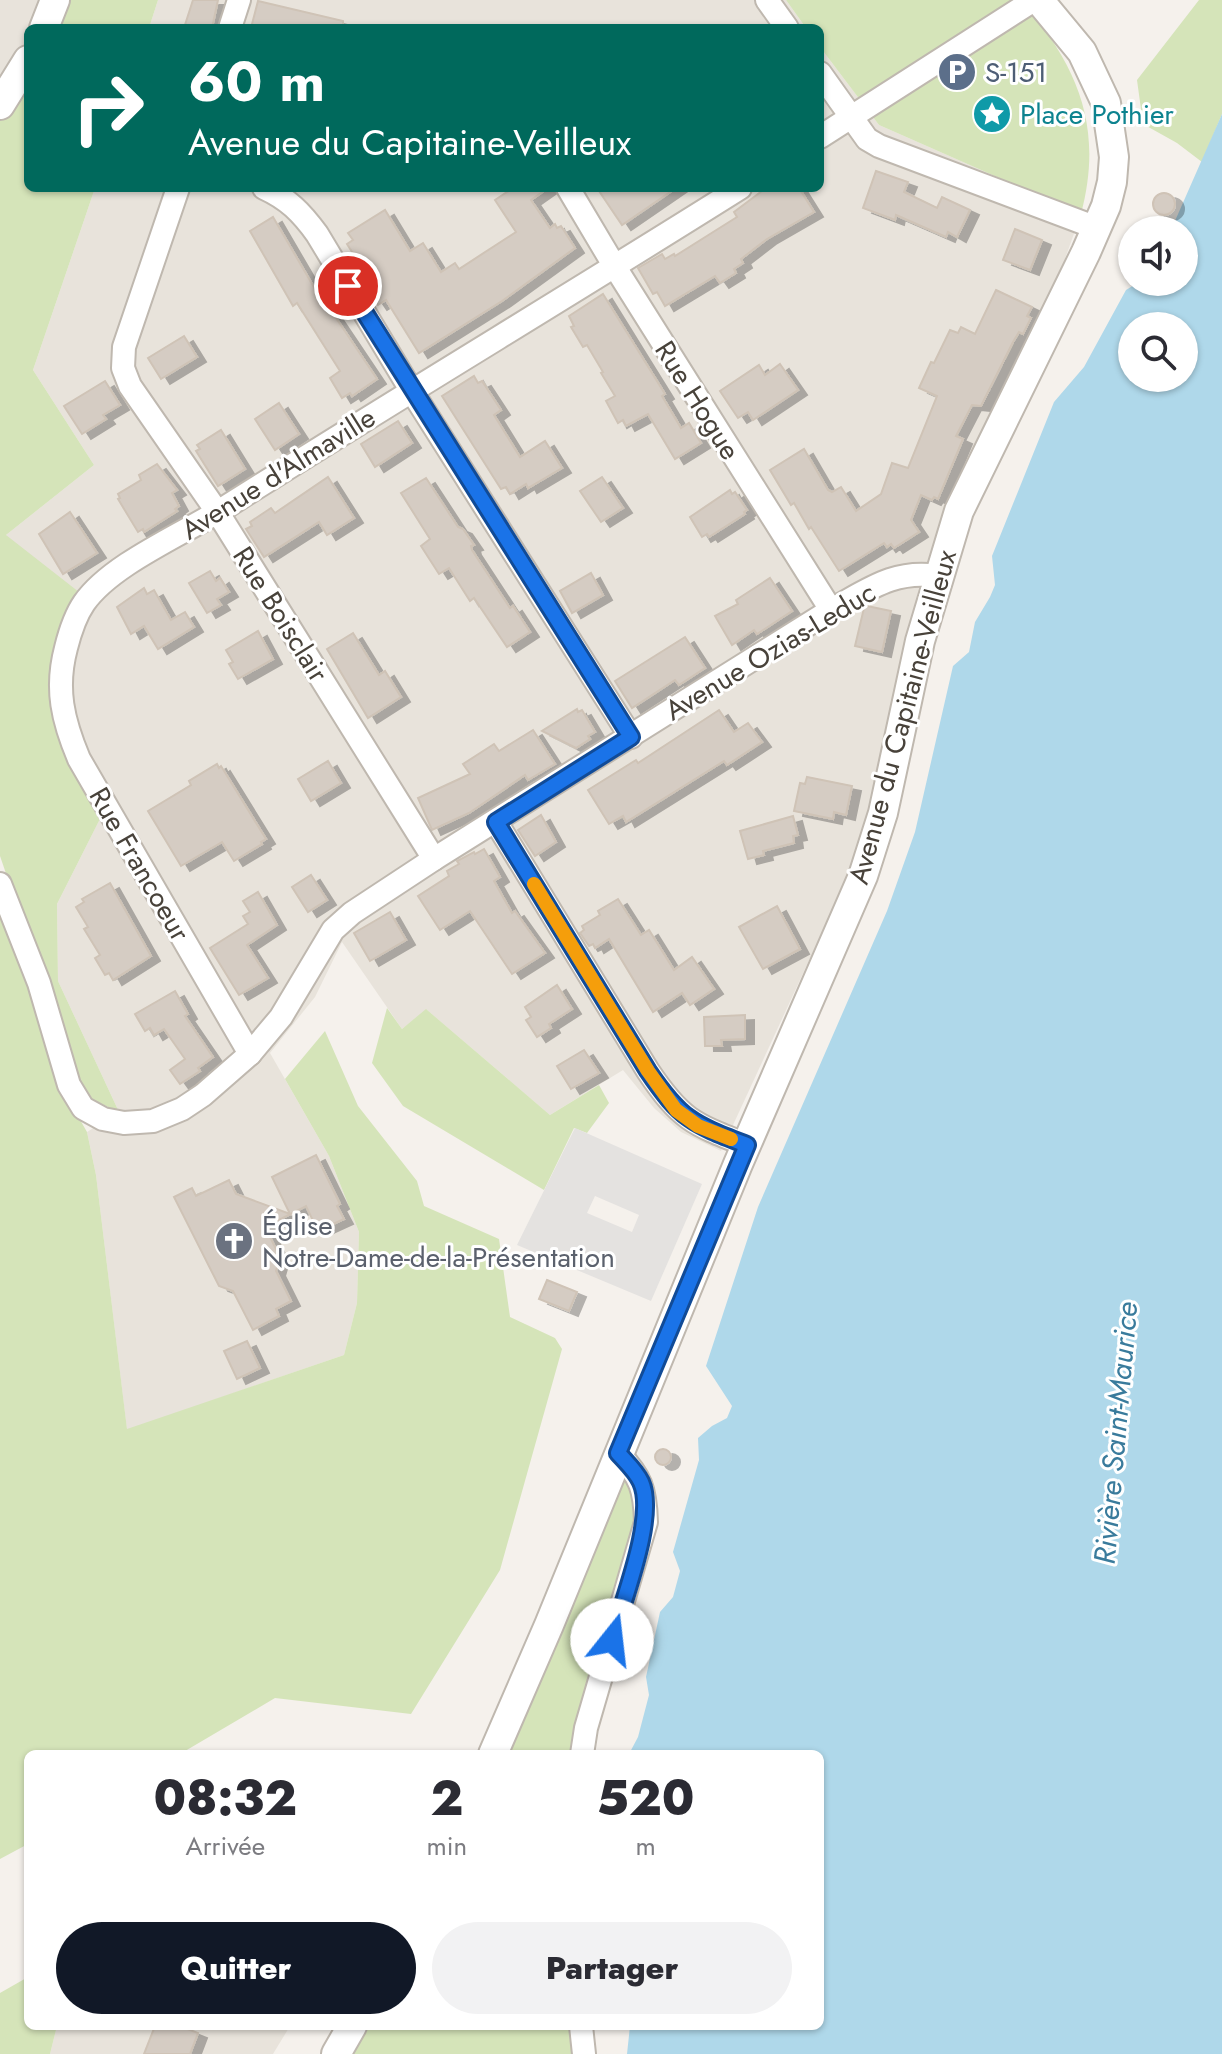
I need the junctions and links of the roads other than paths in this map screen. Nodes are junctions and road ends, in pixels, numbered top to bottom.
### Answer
1 (55, 0) edge
2 (239, 0) edge
3 (767, 0) edge
4 (1037, 0) edge
5 (46, 24) edge
6 (231, 24) edge
7 (784, 24) edge
8 (24, 66) edge
9 (824, 78) edge
10 (0, 105) edge
11 (852, 117) junction
12 (824, 134) edge
13 (177, 192) edge
14 (273, 192) edge
15 (570, 192) edge
16 (734, 192) edge
17 (1097, 228) junction
18 (615, 267) junction
19 (411, 390) junction
20 (218, 513) junction
21 (938, 576) junction
22 (831, 610) junction
23 (61, 665) joint
24 (631, 737) junction
25 (496, 822) junction
26 (434, 859) junction
27 (0, 884) edge
28 (250, 1054) junction
29 (747, 1145) junction
30 (618, 1453) junction
31 (495, 1750) edge
32 (583, 1750) edge
33 (350, 2030) edge
34 (581, 2030) edge
35 (336, 2054) edge
36 (584, 2054) edge

1 - 5 street
2 - 6 street
3 - 7 street
4 - 11 street
4 - 17 street, Avenue du Capitaine-Veilleux
8 - 10 street
9 - 11 street
11 - 12 street
11 - 17 street
13 - 20 street, Rue Boisclair
14 - 19 street
15 - 18 street, Rue Hogue
16 - 18 street, Avenue d'Almaville
17 - 21 street, Avenue du Capitaine-Veilleux
18 - 19 street, Avenue d'Almaville
18 - 22 street, Rue Hogue
19 - 20 street, Avenue d'Almaville
19 - 24 street
20 - 23 street, Avenue d'Almaville
20 - 26 street, Rue Boisclair
21 - 22 street, Avenue Ozias-Leduc
21 - 29 street, Avenue du Capitaine-Veilleux
22 - 24 street, Avenue Ozias-Leduc
23 - 28 street, Rue Francoeur
24 - 25 street, Avenue Ozias-Leduc
25 - 26 street, Avenue Ozias-Leduc
25 - 29 street
26 - 28 street, Avenue Ozias-Leduc
27 - 28 street, Avenue Ozias-Leduc
29 - 30 street, Avenue du Capitaine-Veilleux
30 - 31 street, Avenue du Capitaine-Veilleux
30 - 32 street
33 - 35 street
34 - 36 street

